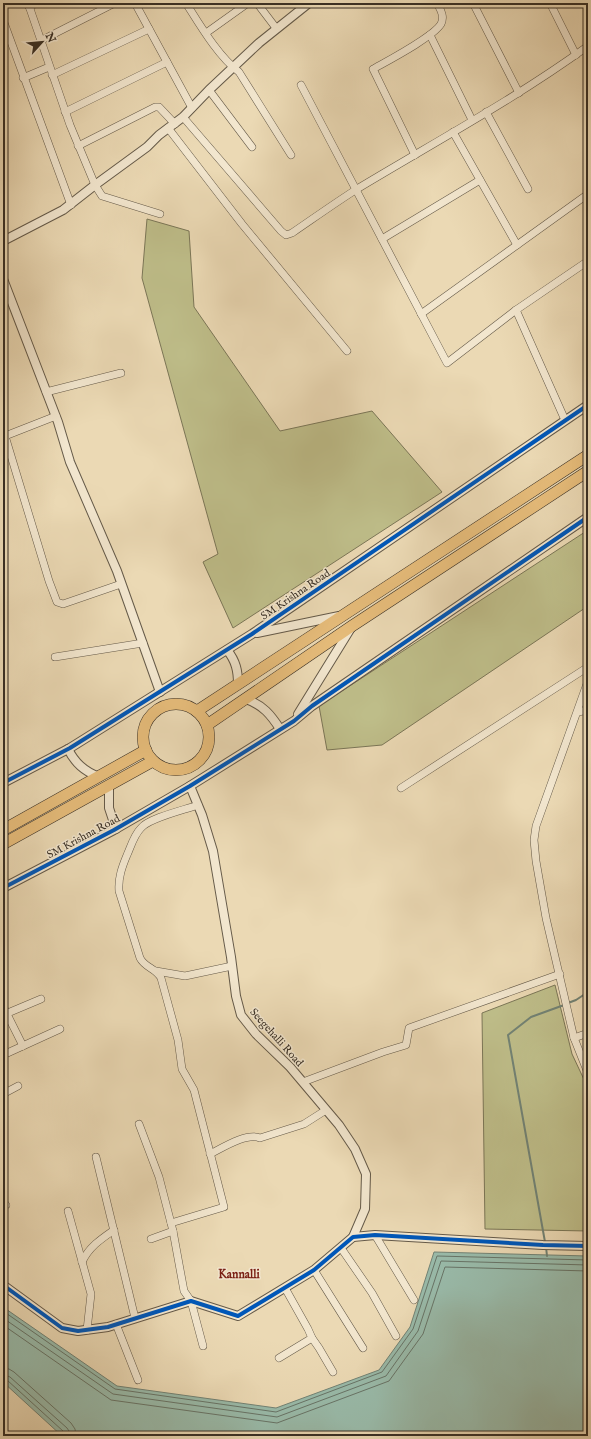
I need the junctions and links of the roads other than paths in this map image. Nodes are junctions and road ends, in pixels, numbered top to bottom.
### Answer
1 (36, 3) edge
2 (115, 3) edge
3 (135, 3) edge
4 (248, 3) edge
5 (257, 3) edge
6 (310, 3) edge
7 (437, 3) edge
8 (473, 3) edge
9 (550, 3) edge
10 (188, 4) edge
11 (28, 5) edge
12 (3, 20) edge
13 (276, 28) junction
14 (149, 29) junction
15 (206, 33) junction
16 (430, 35) junction
17 (40, 41) junction
18 (588, 46) edge
19 (576, 55) junction
20 (167, 62) junction
21 (49, 67) junction
22 (233, 67) junction
23 (52, 75) junction
24 (23, 78) junction
25 (302, 85) dead end
26 (209, 90) junction
27 (519, 92) junction
28 (192, 108) junction
29 (65, 112) junction
30 (486, 112) junction
31 (183, 117) junction
32 (472, 120) junction
33 (172, 126) junction
34 (453, 132) junction
35 (78, 146) junction
36 (252, 147) dead end
37 (291, 155) dead end
38 (415, 155) junction
39 (480, 180) junction
40 (95, 185) junction
41 (528, 189) dead end
42 (356, 190) junction
43 (588, 194) edge
44 (71, 205) junction
45 (160, 214) dead end
46 (382, 239) junction
47 (3, 241) edge
48 (517, 245) junction
49 (588, 261) edge
50 (3, 279) edge
51 (516, 310) junction
52 (421, 314) junction
53 (347, 351) dead end
54 (121, 373) dead end
55 (46, 392) junction
56 (588, 405) edge
57 (56, 416) junction
58 (566, 420) junction
59 (588, 455) edge
60 (588, 470) edge
61 (588, 516) edge
62 (121, 584) junction
63 (345, 615) junction
64 (352, 626) junction
65 (252, 634) junction
66 (142, 642) junction
67 (227, 650) junction
68 (55, 657) dead end
69 (588, 667) edge
70 (588, 680) edge
71 (238, 684) junction
72 (160, 692) junction
73 (246, 699) junction
74 (588, 710) edge
75 (197, 711) junction
76 (578, 712) junction
77 (294, 721) junction
78 (207, 725) junction
79 (280, 729) junction
80 (68, 749) junction
81 (146, 750) junction
82 (153, 761) junction
83 (99, 777) junction
84 (3, 783) edge
85 (109, 786) junction
86 (190, 786) junction
87 (401, 788) dead end
88 (198, 805) junction
89 (116, 829) junction
90 (3, 830) edge
91 (3, 844) edge
92 (3, 888) edge
93 (232, 966) junction
94 (156, 971) junction
95 (560, 974) junction
96 (41, 999) dead end
97 (3, 1006) edge
98 (5, 1014) edge
99 (60, 1029) dead end
100 (588, 1032) edge
101 (574, 1038) junction
102 (23, 1046) junction
103 (3, 1055) edge
104 (588, 1073) edge
105 (303, 1082) junction
106 (18, 1086) dead end
107 (3, 1094) edge
108 (326, 1110) junction
109 (139, 1124) dead end
110 (210, 1154) junction
111 (96, 1157) dead end
112 (68, 1211) dead end
113 (171, 1223) junction
114 (114, 1230) junction
115 (173, 1232) junction
116 (375, 1235) junction
117 (353, 1237) junction
118 (151, 1239) dead end
119 (588, 1246) edge
120 (341, 1248) junction
121 (82, 1262) junction
122 (314, 1270) junction
123 (4, 1287) edge
124 (285, 1288) junction
125 (414, 1300) dead end
126 (191, 1301) junction
127 (135, 1318) junction
128 (116, 1324) junction
129 (87, 1330) junction
130 (396, 1336) dead end
131 (312, 1338) junction
132 (203, 1346) dead end
133 (363, 1348) dead end
134 (279, 1358) dead end
135 (333, 1372) dead end
136 (138, 1380) dead end

1 - 11 street
2 - 17 street
3 - 14 street
4 - 15 street
5 - 13 street
6 - 13 street
7 - 16 street
8 - 27 street
9 - 19 street
10 - 15 street
11 - 17 street
12 - 24 street
13 - 22 street
14 - 20 street
14 - 23 street
15 - 22 street
16 - 32 street
16 - 38 street
17 - 21 street
18 - 19 street
19 - 27 street
20 - 28 street
20 - 29 street
21 - 23 street
21 - 24 street
22 - 26 street
22 - 37 street
23 - 29 street
24 - 44 street
25 - 42 street
26 - 28 street
26 - 36 street
27 - 30 street
28 - 31 street
29 - 35 street
30 - 32 street
30 - 41 street
31 - 33 street
31 - 42 street
32 - 34 street
33 - 35 street
33 - 40 street
33 - 53 street
34 - 38 street
34 - 39 street
35 - 40 street
38 - 42 street
39 - 46 street
39 - 48 street
40 - 44 street
40 - 45 street
42 - 46 street
43 - 48 street
44 - 47 street
46 - 52 street
48 - 52 street
49 - 51 street
50 - 55 street
51 - 52 street
51 - 58 street
54 - 55 street
55 - 57 street
56 - 58 street, SM Krishna Road
57 - 62 street
57 - 62 street
58 - 65 street, SM Krishna Road
59 - 63 highway
60 - 64 highway
61 - 77 street, SM Krishna Road
62 - 66 street
63 - 65 street
63 - 71 highway
64 - 73 highway
64 - 77 street
65 - 67 street, SM Krishna Road
66 - 68 street
66 - 72 street
67 - 71 street
67 - 72 street, SM Krishna Road
69 - 87 street
70 - 76 street
71 - 75 highway
72 - 80 street, SM Krishna Road
73 - 78 highway
73 - 79 street
74 - 76 street
75 - 78 highway
75 - 81 highway
76 - 95 street
77 - 79 street, SM Krishna Road
78 - 82 highway
79 - 86 street, SM Krishna Road
80 - 83 street
80 - 84 street, SM Krishna Road
81 - 82 highway
81 - 83 highway
82 - 85 highway
83 - 90 highway
85 - 89 street
85 - 91 highway
86 - 88 street, Seegehalli Road
86 - 89 street, SM Krishna Road
88 - 93 street, Seegehalli Road
88 - 94 street
89 - 92 street, SM Krishna Road
93 - 94 street
93 - 105 street, Seegehalli Road
94 - 110 street
95 - 101 street
95 - 105 street
96 - 98 street
97 - 98 street
98 - 102 street
99 - 102 street
100 - 101 street
101 - 104 street
102 - 103 street
105 - 108 street, Seegehalli Road
106 - 107 street
108 - 110 street
108 - 117 street, Seegehalli Road
109 - 113 street
110 - 113 street
111 - 114 street
112 - 121 street
113 - 115 street
114 - 121 street
114 - 127 street
115 - 118 street
115 - 126 street
116 - 117 street
116 - 119 street
116 - 125 street
117 - 120 street
120 - 122 street
120 - 130 street
121 - 129 street
122 - 124 street
122 - 133 street
123 - 129 street
124 - 126 street
124 - 131 street
126 - 127 street
126 - 132 street
127 - 128 street
128 - 129 street
128 - 136 street
131 - 134 street
131 - 135 street

